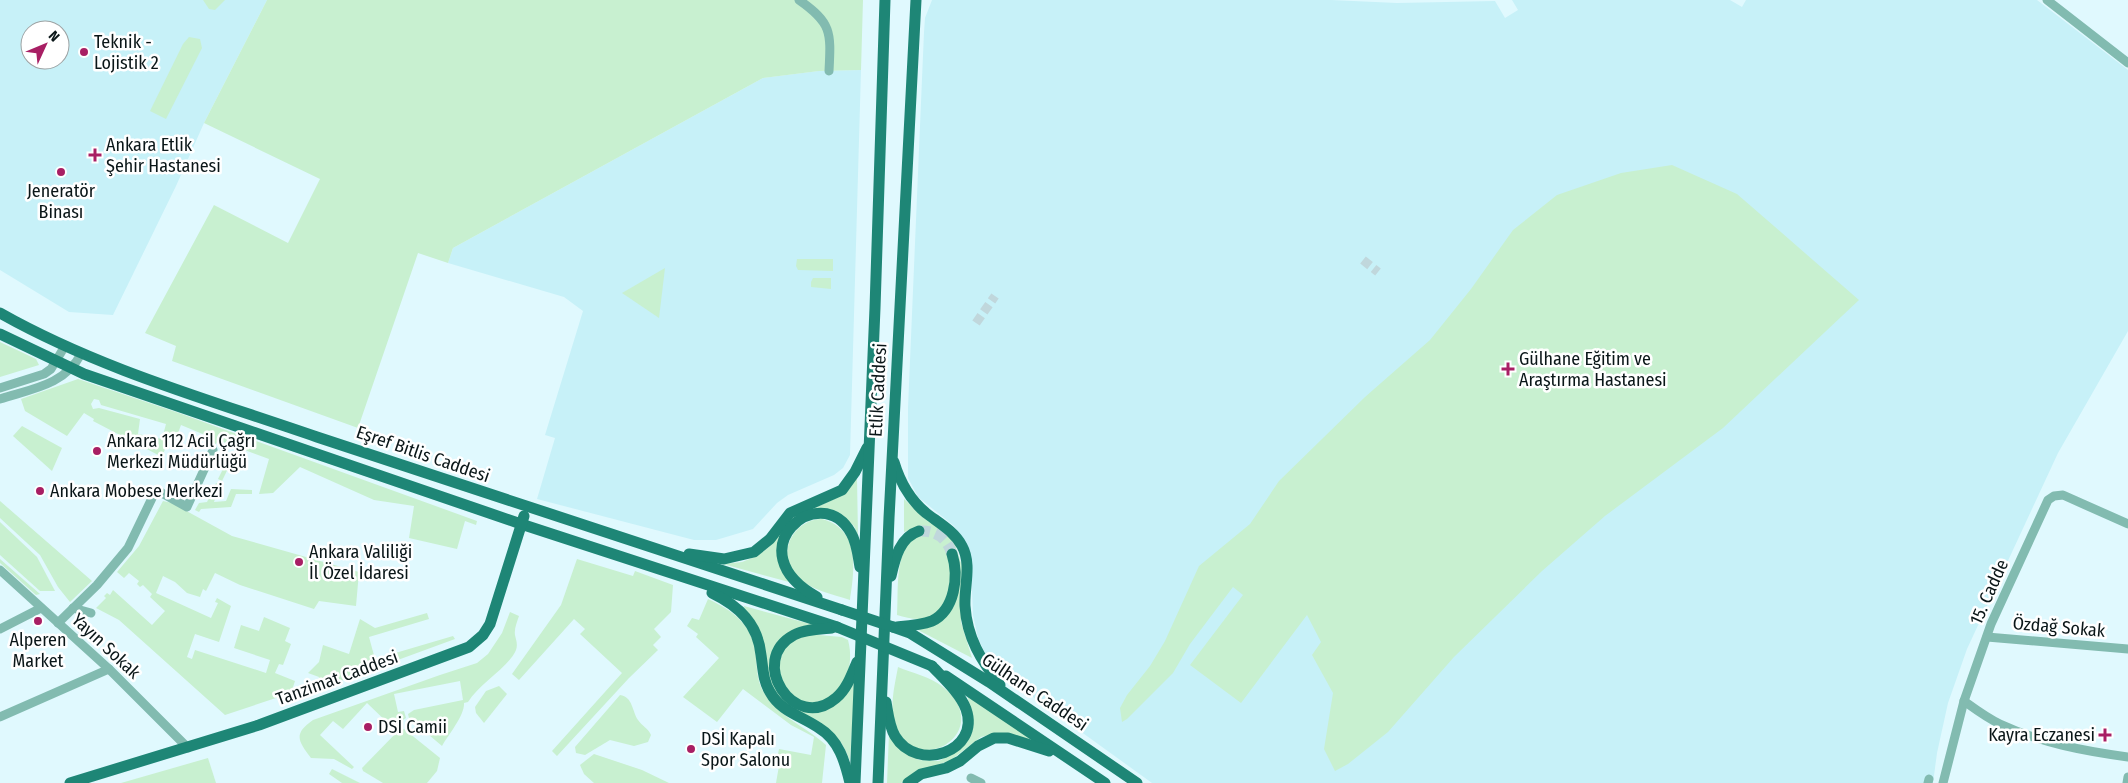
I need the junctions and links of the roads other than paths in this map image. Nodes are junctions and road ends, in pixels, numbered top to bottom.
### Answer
1 (798, 0) edge
2 (885, 0) edge
3 (916, 0) edge
4 (2047, 0) edge
5 (2128, 63) edge
6 (829, 71) dead end
7 (0, 313) edge
8 (0, 334) edge
9 (65, 346) junction
10 (81, 354) junction
11 (56, 362) junction
12 (71, 369) junction
13 (0, 388) edge
14 (0, 399) edge
15 (870, 442) junction
16 (213, 450) dead end
17 (892, 457) junction
18 (526, 508) junction
19 (521, 524) junction
20 (2128, 524) edge
21 (919, 531) dead end
22 (643, 546) junction
23 (952, 554) tunnel mouth
24 (0, 570) edge
25 (672, 574) junction
26 (863, 591) junction
27 (885, 604) junction
28 (41, 608) junction
29 (73, 608) junction
30 (842, 610) junction
31 (91, 613) dead end
32 (58, 623) junction
33 (837, 627) junction
34 (0, 629) edge
35 (913, 629) junction
36 (1987, 637) junction
37 (2128, 649) edge
38 (860, 655) junction
39 (932, 666) junction
40 (110, 669) junction
41 (882, 684) junction
42 (1007, 694) junction
43 (1964, 701) junction
44 (0, 716) edge
45 (188, 748) junction
46 (2128, 757) edge
47 (1070, 759) junction
48 (2128, 777) edge
49 (971, 778) dead end
50 (70, 783) edge
51 (850, 783) edge
52 (855, 783) edge
53 (878, 783) edge
54 (908, 783) edge
55 (981, 783) edge
56 (1104, 783) edge
57 (1138, 783) edge
58 (1943, 783) edge
59 (2127, 783) edge

1 - 6 street
2 - 15 main road, Etlik Caddesi
3 - 17 main road, Etlik Caddesi
4 - 5 street
7 - 9 main road, Eşref Bitlis Caddesi
8 - 11 main road, Eşref Bitlis Caddesi
9 - 10 main road, Eşref Bitlis Caddesi
9 - 11 street
10 - 12 street
10 - 18 main road, Eşref Bitlis Caddesi
11 - 12 main road, Eşref Bitlis Caddesi
11 - 13 street
12 - 14 street
12 - 19 main road, Eşref Bitlis Caddesi
15 - 22 main road
15 - 26 main road, Etlik Caddesi
16 - 29 street
17 - 27 main road, Etlik Caddesi
17 - 42 main road
18 - 19 main road, Tanzimat Caddesi
18 - 22 main road, Eşref Bitlis Caddesi
19 - 25 main road, Eşref Bitlis Caddesi
19 - 45 main road, Tanzimat Caddesi
20 - 36 street, 15. Cadde
21 - 27 main road
22 - 30 main road, Eşref Bitlis Caddesi
23 - 35 main road
24 - 28 street, Yayın Sokak
25 - 33 main road, Eşref Bitlis Caddesi
25 - 51 main road
26 - 30 main road
26 - 38 main road, Etlik Caddesi
27 - 41 main road, Etlik Caddesi
28 - 32 street, Yayın Sokak
28 - 34 street
29 - 31 street
29 - 32 street
30 - 35 main road, bridge
32 - 40 street, Yayın Sokak
33 - 38 main road
33 - 39 main road, Eşref Bitlis Caddesi, bridge
35 - 42 main road, Gülhane Caddesi
36 - 37 street, Özdağ Sokak
36 - 43 street, 15. Cadde
38 - 52 main road, Etlik Caddesi
39 - 41 main road
39 - 47 main road, Gülhane Caddesi
40 - 44 street
40 - 45 street, Yayın Sokak
41 - 53 main road, Etlik Caddesi
42 - 57 main road, Gülhane Caddesi
43 - 46 street
43 - 58 street, 15. Cadde
45 - 50 main road, Tanzimat Caddesi
47 - 54 main road
47 - 56 main road, Gülhane Caddesi
48 - 59 street
49 - 55 street

